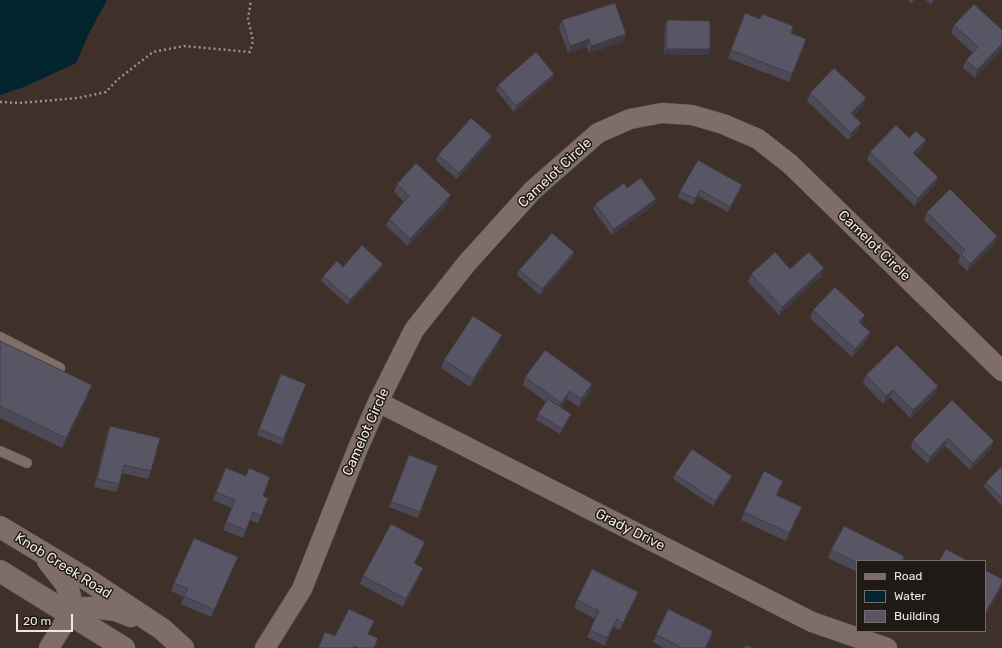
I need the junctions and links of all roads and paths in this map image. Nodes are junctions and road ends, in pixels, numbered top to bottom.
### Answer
1 (251, 0) edge
2 (0, 102) edge
3 (0, 337) edge
4 (60, 368) edge
5 (1002, 371) edge
6 (378, 402) junction
7 (0, 451) edge
8 (27, 464) dead end
9 (0, 527) edge
10 (41, 552) junction
11 (0, 572) edge
12 (69, 614) junction
13 (162, 629) junction
14 (48, 648) edge
15 (124, 648) edge
16 (183, 648) edge
17 (265, 648) edge
18 (887, 648) edge

1 - 2 path
3 - 4 lane
5 - 6 street, Camelot Circle
6 - 17 street, Camelot Circle
6 - 18 street, Grady Drive
7 - 8 lane
9 - 10 main road, Knob Creek Road
10 - 12 main road
10 - 13 main road, Knob Creek Road
11 - 12 main road
12 - 13 main road
12 - 14 street
12 - 15 main road
13 - 16 main road, Knob Creek Road

